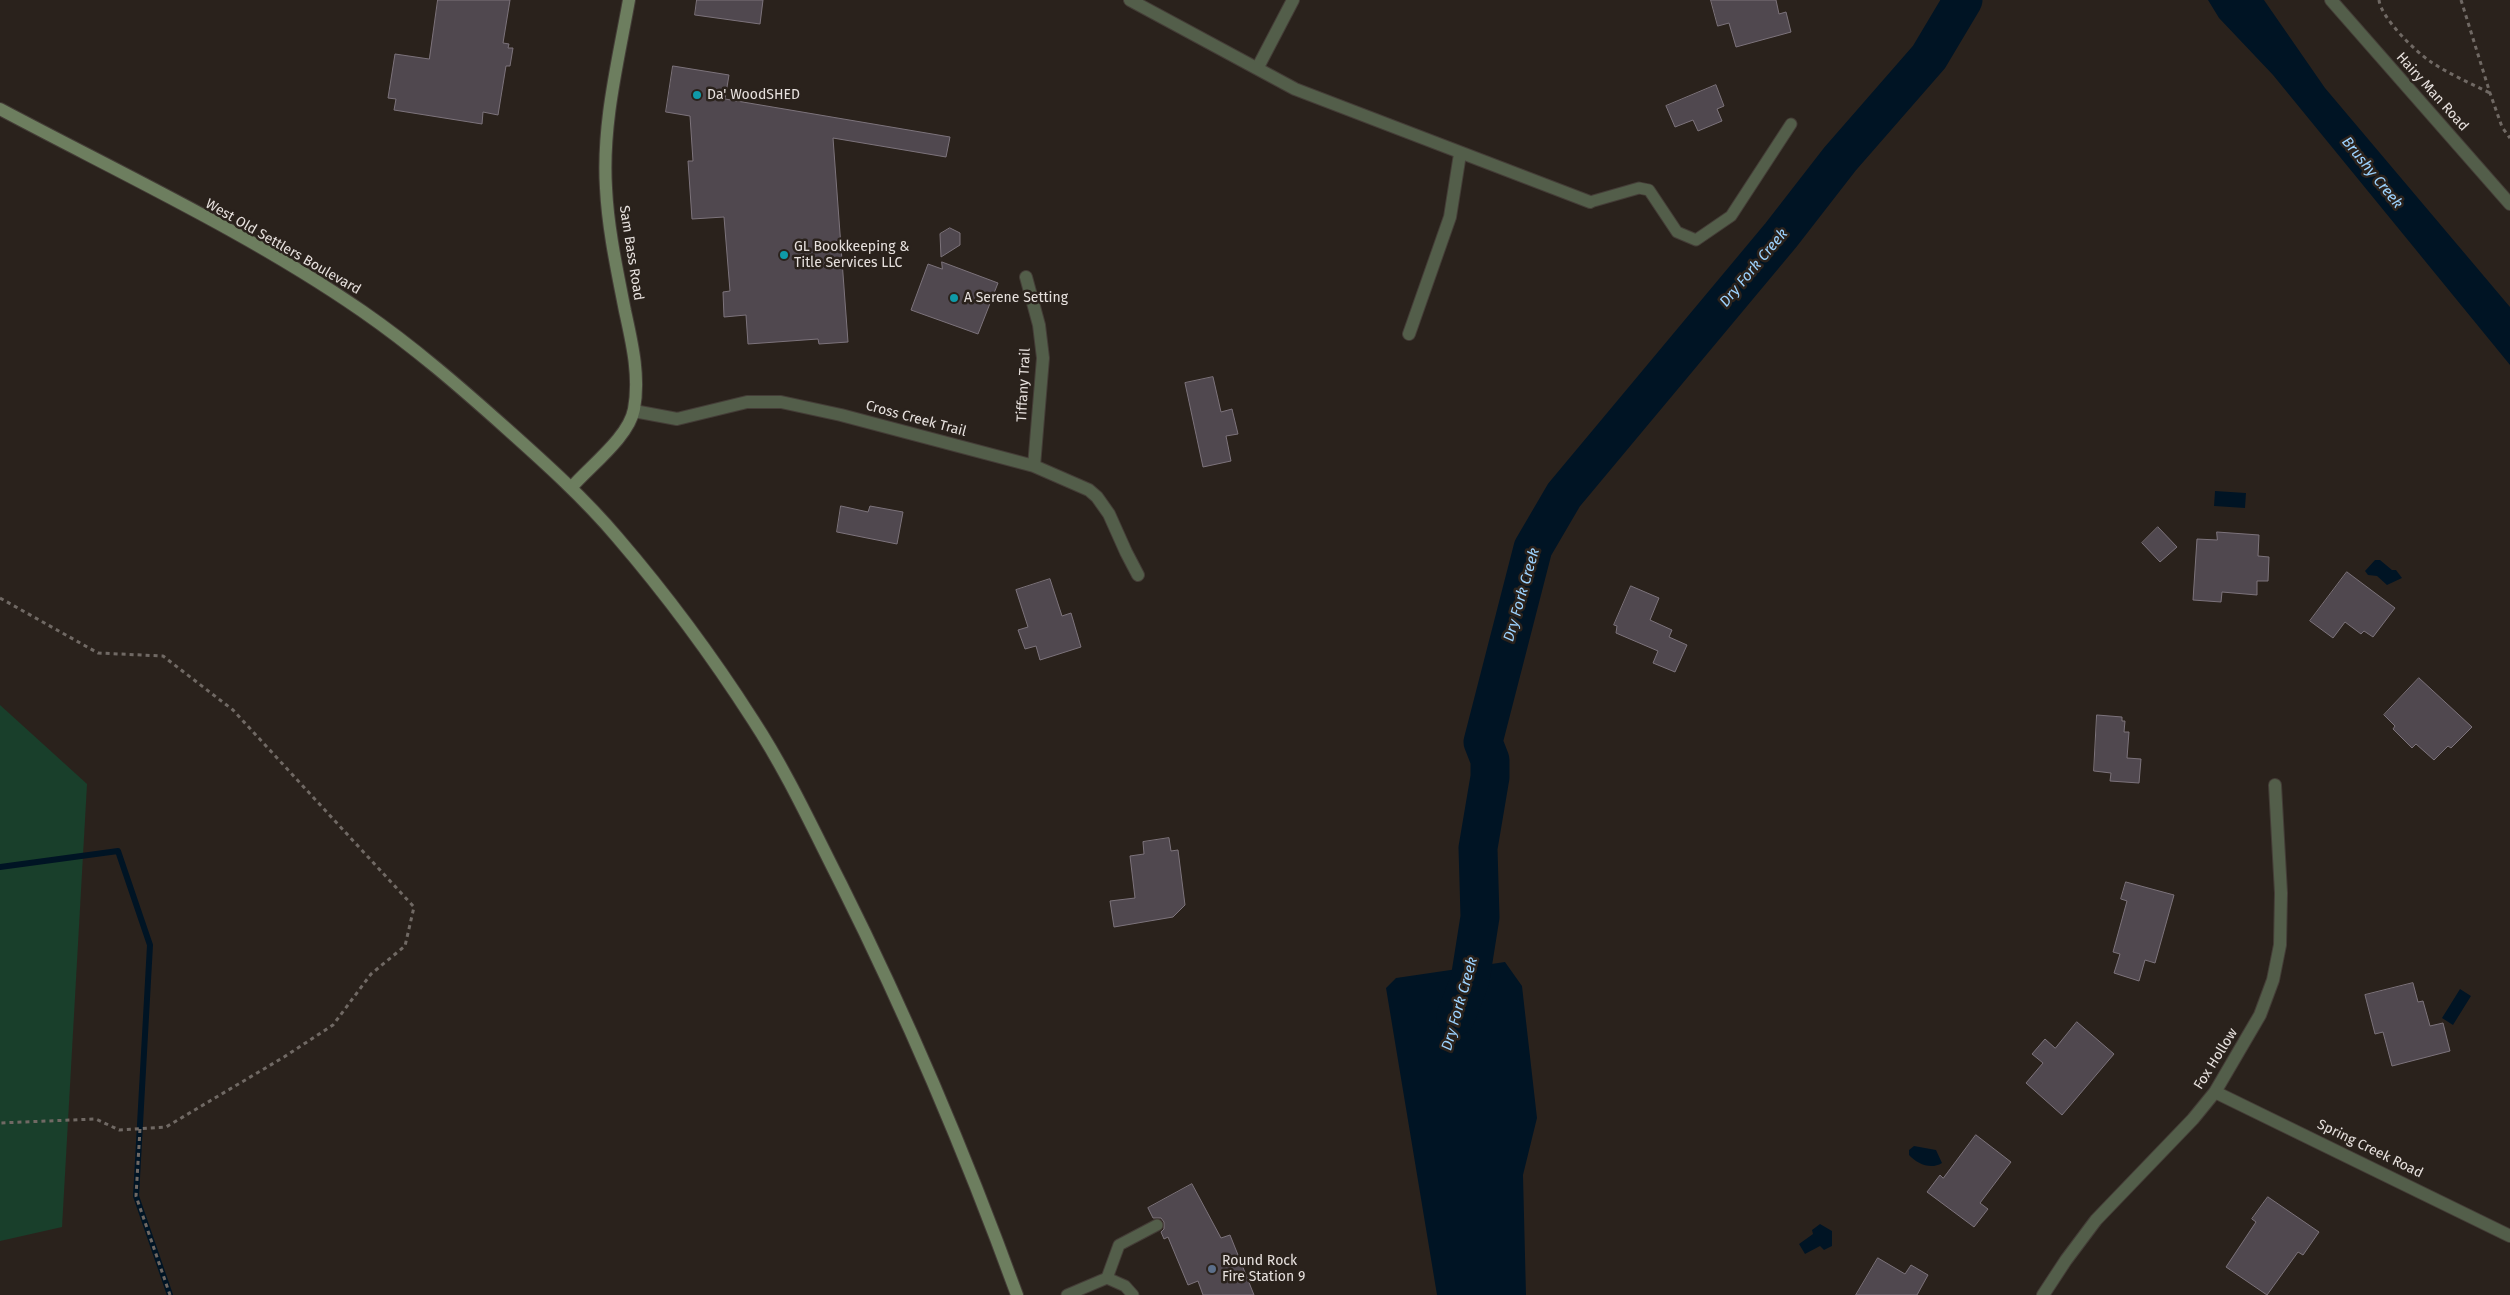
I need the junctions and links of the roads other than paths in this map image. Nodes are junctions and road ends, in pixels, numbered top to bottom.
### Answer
1 (629, 0) edge
2 (1130, 0) edge
3 (1293, 0) edge
4 (2331, 0) edge
5 (1258, 68) junction
6 (0, 109) edge
7 (1791, 124) dead end
8 (1460, 154) junction
9 (1590, 202) joint
10 (2510, 204) edge
11 (1026, 277) dead end
12 (1409, 334) dead end
13 (634, 411) junction
14 (1034, 466) junction
15 (572, 488) junction
16 (1138, 575) dead end
17 (2275, 785) dead end
18 (2215, 1092) junction
19 (1157, 1225) dead end
20 (2510, 1236) edge
21 (1107, 1278) junction
22 (1018, 1295) edge
23 (1068, 1295) edge
24 (1133, 1295) edge
25 (2043, 1295) edge

1 - 13 main road, Sam Bass Road
2 - 5 street
3 - 5 street
4 - 10 street, Hairy Man Road
5 - 8 street
6 - 15 main road, West Old Settlers Boulevard
7 - 9 lane
8 - 9 street
8 - 12 street
11 - 14 street, Tiffany Trail
13 - 14 street, Cross Creek Trail
13 - 15 main road, Sam Bass Road
14 - 16 street, Cross Creek Trail
15 - 22 main road, West Old Settlers Boulevard
17 - 18 street, Fox Hollow
18 - 20 street, Spring Creek Road
18 - 25 street, Fox Hollow
19 - 21 lane
21 - 23 lane
21 - 24 lane

